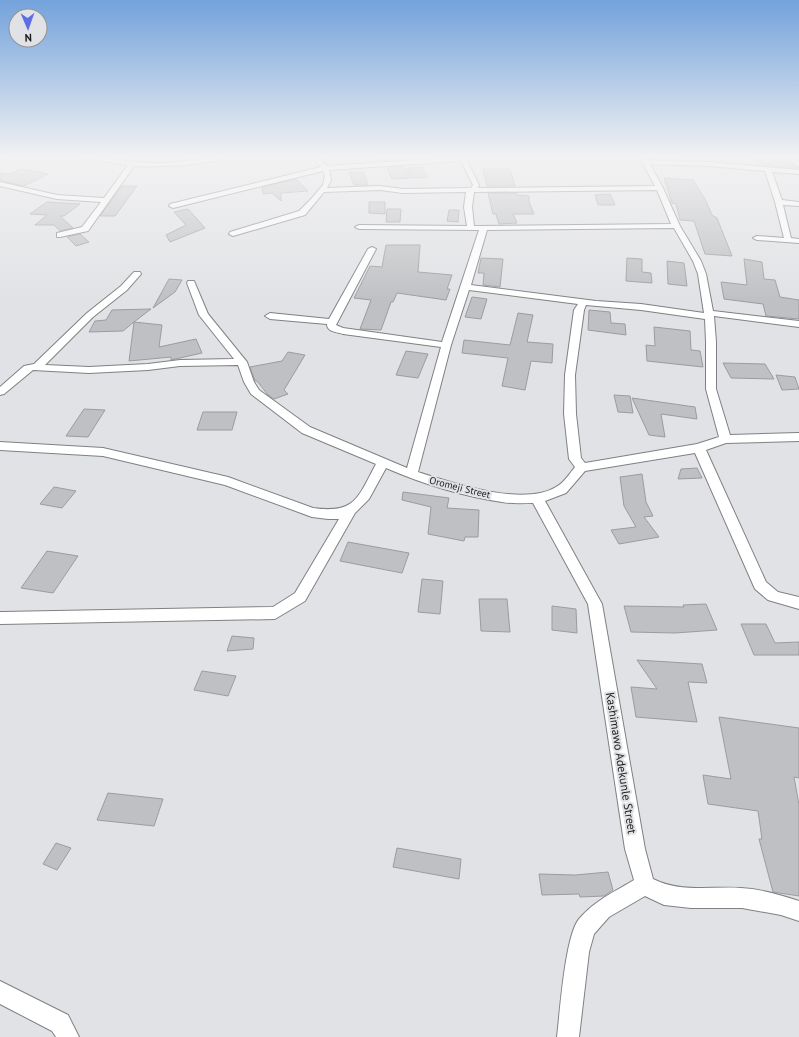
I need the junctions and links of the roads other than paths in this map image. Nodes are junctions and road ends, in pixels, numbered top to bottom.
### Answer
1 (102, 204) edge
2 (179, 204) edge
3 (310, 204) edge
4 (468, 204) edge
5 (667, 204) edge
6 (780, 204) edge
7 (173, 206) dead end
8 (676, 226) junction
9 (358, 227) dead end
10 (471, 228) junction
11 (484, 228) junction
12 (233, 234) dead end
13 (60, 235) dead end
14 (757, 238) dead end
15 (788, 240) junction
16 (799, 241) edge
17 (372, 249) dead end
18 (137, 274) dead end
19 (191, 283) dead end
20 (466, 287) junction
21 (584, 302) junction
22 (709, 315) junction
23 (270, 316) dead end
24 (332, 322) junction
25 (799, 324) edge
26 (446, 344) junction
27 (242, 362) junction
28 (38, 366) junction
29 (0, 392) edge
30 (799, 437) edge
31 (725, 439) junction
32 (0, 446) edge
33 (699, 448) junction
34 (383, 463) junction
35 (582, 467) junction
36 (411, 474) junction
37 (537, 498) junction
38 (350, 511) junction
39 (799, 602) edge
40 (2, 618) dead end
41 (645, 885) junction
42 (799, 911) edge
43 (0, 992) edge
44 (68, 1037) edge
45 (568, 1037) edge

1 - 13 street
2 - 7 street
3 - 12 street
4 - 10 street
5 - 8 street
6 - 15 street
8 - 11 street
8 - 22 street
9 - 10 street
10 - 11 street
11 - 20 street
14 - 15 street
15 - 16 street
17 - 24 street
18 - 28 street
19 - 27 street, Oromeji Street
20 - 21 street
20 - 26 street
21 - 22 street
21 - 35 street
22 - 25 street
22 - 31 street
23 - 24 street
24 - 26 street
26 - 36 street
27 - 28 street
27 - 34 street, Oromeji Street
28 - 29 street
30 - 31 street
31 - 33 street
32 - 38 street
33 - 35 street
33 - 39 street
34 - 36 street, Oromeji Street
34 - 38 street
35 - 37 street, Oromeji Street
36 - 37 street, Oromeji Street
37 - 41 street, Kashimawo Adekunle Street
38 - 40 street
41 - 42 street
41 - 45 street
43 - 44 street

